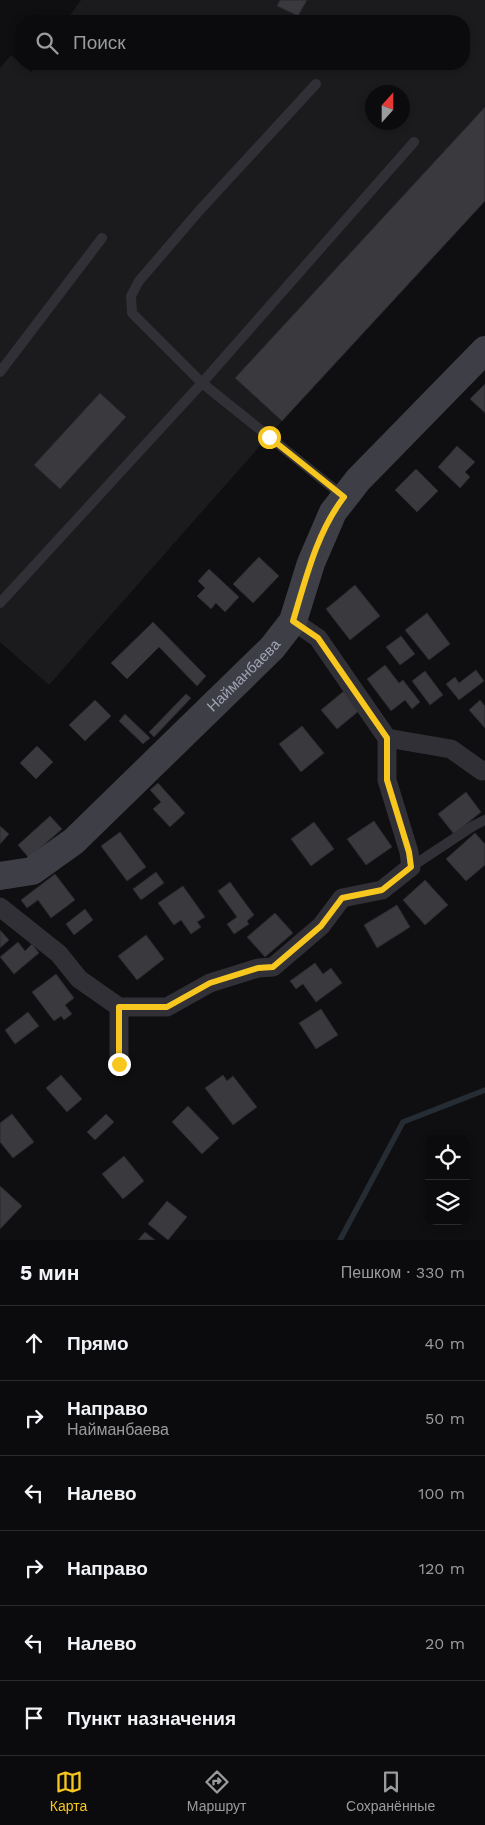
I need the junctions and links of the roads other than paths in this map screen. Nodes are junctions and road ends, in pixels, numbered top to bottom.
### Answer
1 (316, 84) dead end
2 (414, 142) dead end
3 (102, 238) dead end
4 (485, 350) edge
5 (0, 372) edge
6 (202, 383) junction
7 (344, 497) junction
8 (0, 603) edge
9 (293, 621) junction
10 (387, 738) junction
11 (484, 773) edge
12 (485, 820) edge
13 (411, 867) junction
14 (0, 876) edge
15 (0, 907) edge
16 (119, 1007) junction
17 (119, 1064) dead end

1 - 6 lane
2 - 6 lane
3 - 5 lane
4 - 7 main road, Найманбаева
6 - 7 lane
6 - 8 lane
7 - 9 main road, Найманбаева
9 - 10 street
9 - 14 main road, Найманбаева
10 - 11 street
10 - 13 street
12 - 13 lane
13 - 16 street
15 - 16 street
16 - 17 street

